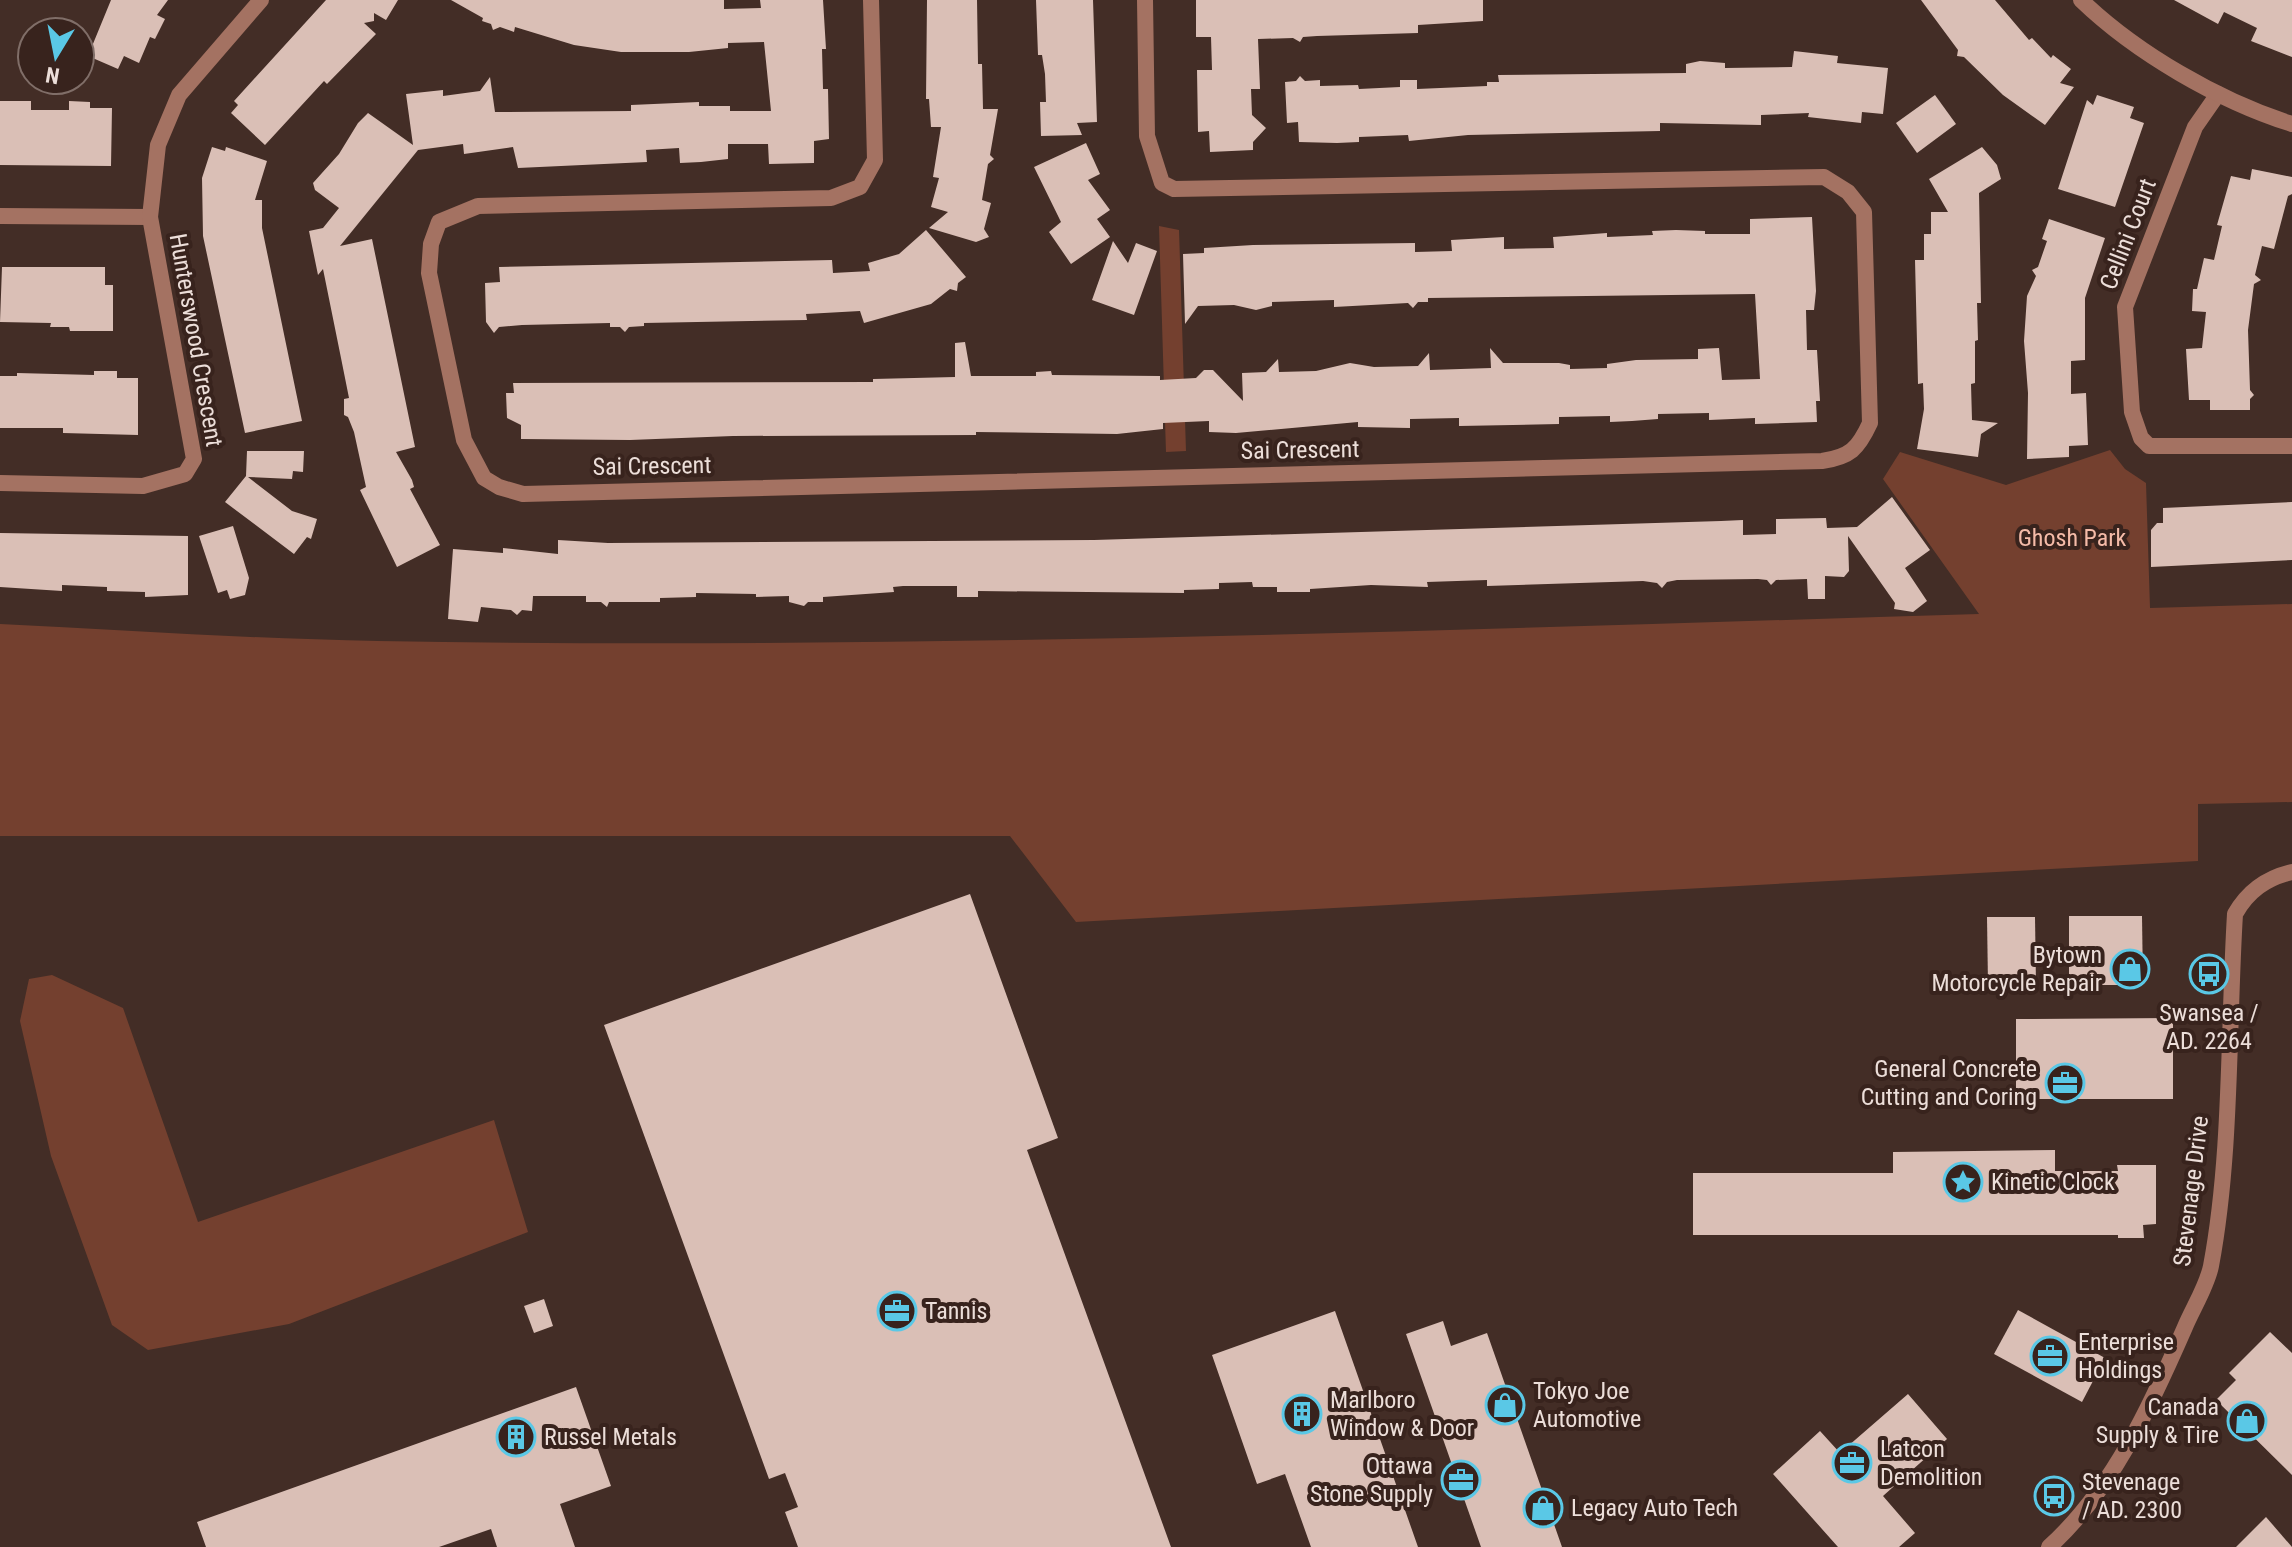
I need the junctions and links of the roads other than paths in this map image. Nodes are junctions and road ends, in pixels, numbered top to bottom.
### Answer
1 (261, 0) edge
2 (871, 0) edge
3 (1145, 0) edge
4 (2081, 0) edge
5 (2218, 94) junction
6 (2292, 124) edge
7 (0, 216) edge
8 (150, 217) junction
9 (2292, 446) edge
10 (0, 483) edge
11 (2292, 872) edge
12 (2049, 1547) edge

1 - 8 street, Hunterswood Crescent
2 - 3 street, Sai Crescent
4 - 5 street
5 - 6 street
5 - 9 street, Cellini Court
7 - 8 street, Hunterswood Crescent
8 - 10 street, Hunterswood Crescent
11 - 12 street, Stevenage Drive

